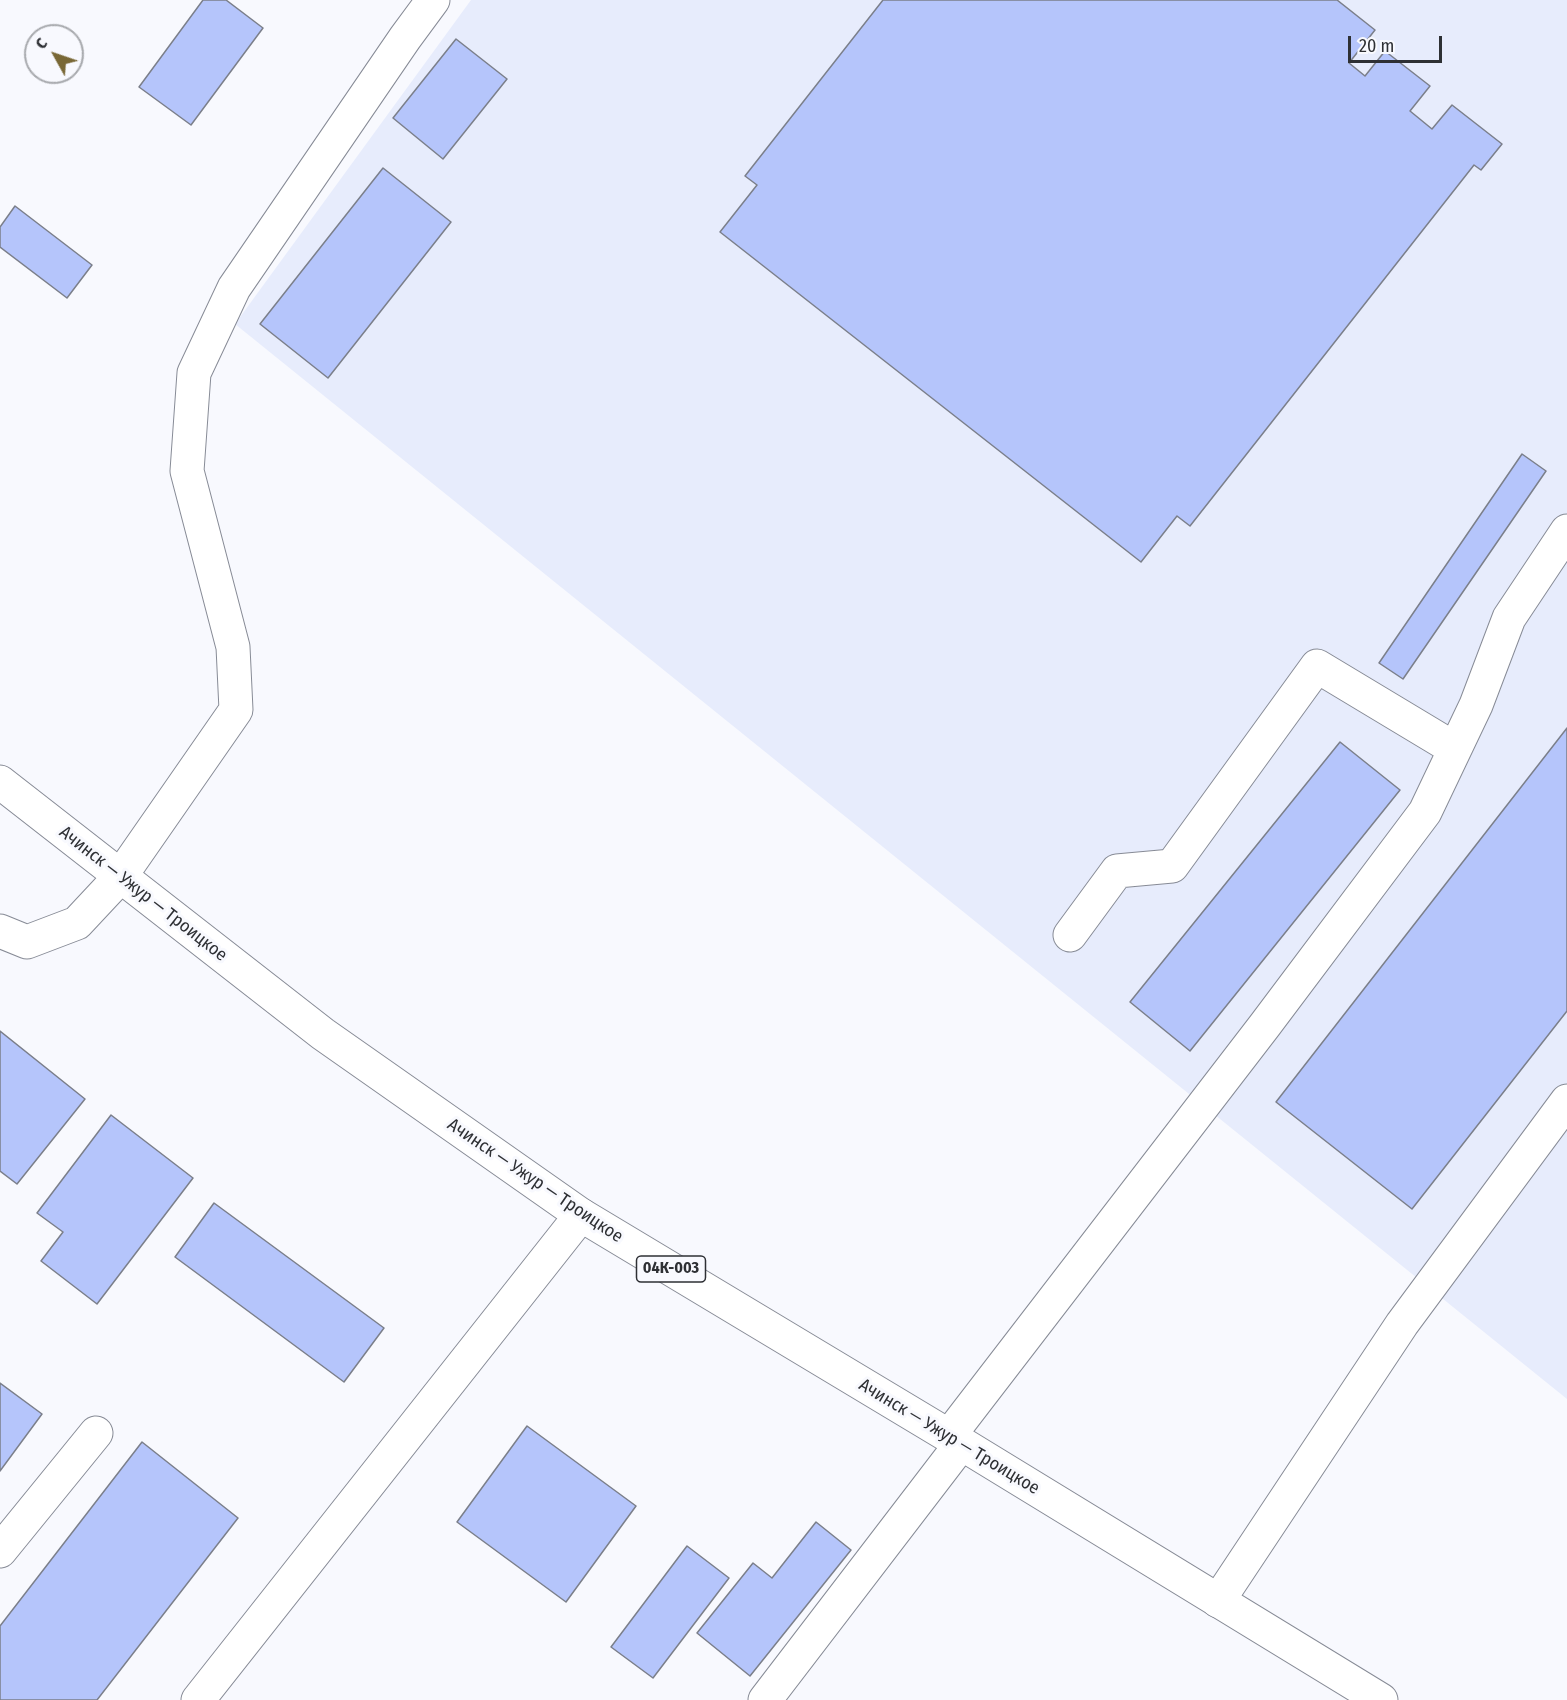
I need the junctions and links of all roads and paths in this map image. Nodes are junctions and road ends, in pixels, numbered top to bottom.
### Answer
1 (434, 0) edge
2 (1567, 531) edge
3 (1455, 749) junction
4 (0, 782) edge
5 (120, 877) junction
6 (0, 932) edge
7 (1070, 935) dead end
8 (1567, 1101) edge
9 (581, 1215) junction
10 (96, 1433) dead end
11 (955, 1440) junction
12 (0, 1551) edge
13 (1218, 1601) junction
14 (198, 1700) edge
15 (765, 1700) edge
16 (1381, 1700) edge

1 - 5 main road
2 - 3 main road
3 - 7 main road
3 - 11 main road
4 - 5 main road, Ачинск — Ужур — Троицкое / 04К-003
5 - 6 main road
5 - 9 main road, Ачинск — Ужур — Троицкое / 04К-003
8 - 13 main road
9 - 11 main road, Ачинск — Ужур — Троицкое / 04К-003
9 - 14 main road
10 - 12 main road
11 - 13 main road, Ачинск — Ужур — Троицкое / 04К-003
11 - 15 main road
13 - 16 main road, Ачинск — Ужур — Троицкое / 04К-003

